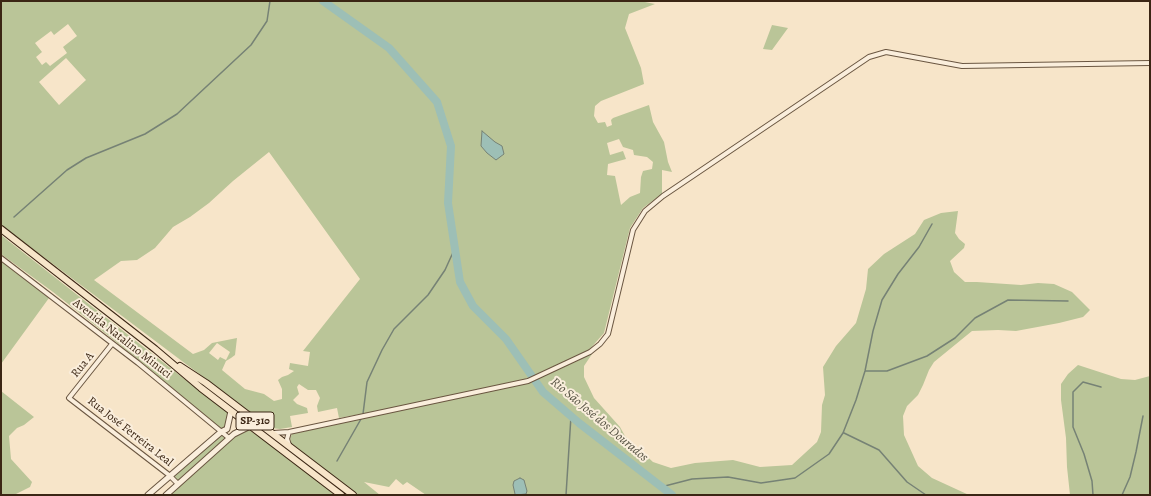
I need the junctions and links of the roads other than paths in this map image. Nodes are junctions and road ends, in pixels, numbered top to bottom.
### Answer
1 (1150, 63) edge
2 (1, 229) edge
3 (1, 258) edge
4 (112, 344) junction
5 (155, 349) junction
6 (69, 398) joint
7 (231, 411) junction
8 (250, 426) junction
9 (221, 432) junction
10 (289, 432) junction
11 (272, 433) junction
12 (229, 438) junction
13 (289, 445) junction
14 (169, 475) junction
15 (177, 483) junction
16 (148, 495) edge
17 (166, 495) edge
18 (341, 495) edge
19 (353, 495) edge

1 - 10 street
2 - 5 main road, SP-310
3 - 4 street, Avenida Natalino Minuci
4 - 6 street, Rua A
4 - 9 street, Avenida Natalino Minuci
5 - 7 main road, SP-310
5 - 11 main road, SP-310
6 - 14 street, Rua José Ferreira Leal
7 - 8 main road, SP-310
7 - 9 street
8 - 12 street
8 - 18 main road, SP-310
9 - 12 street, Avenida Natalino Minuci
9 - 14 street
10 - 11 street
10 - 13 street
11 - 13 main road, SP-310
12 - 15 street
13 - 19 main road, SP-310
14 - 15 street, Rua José Ferreira Leal
14 - 16 street
15 - 17 street

